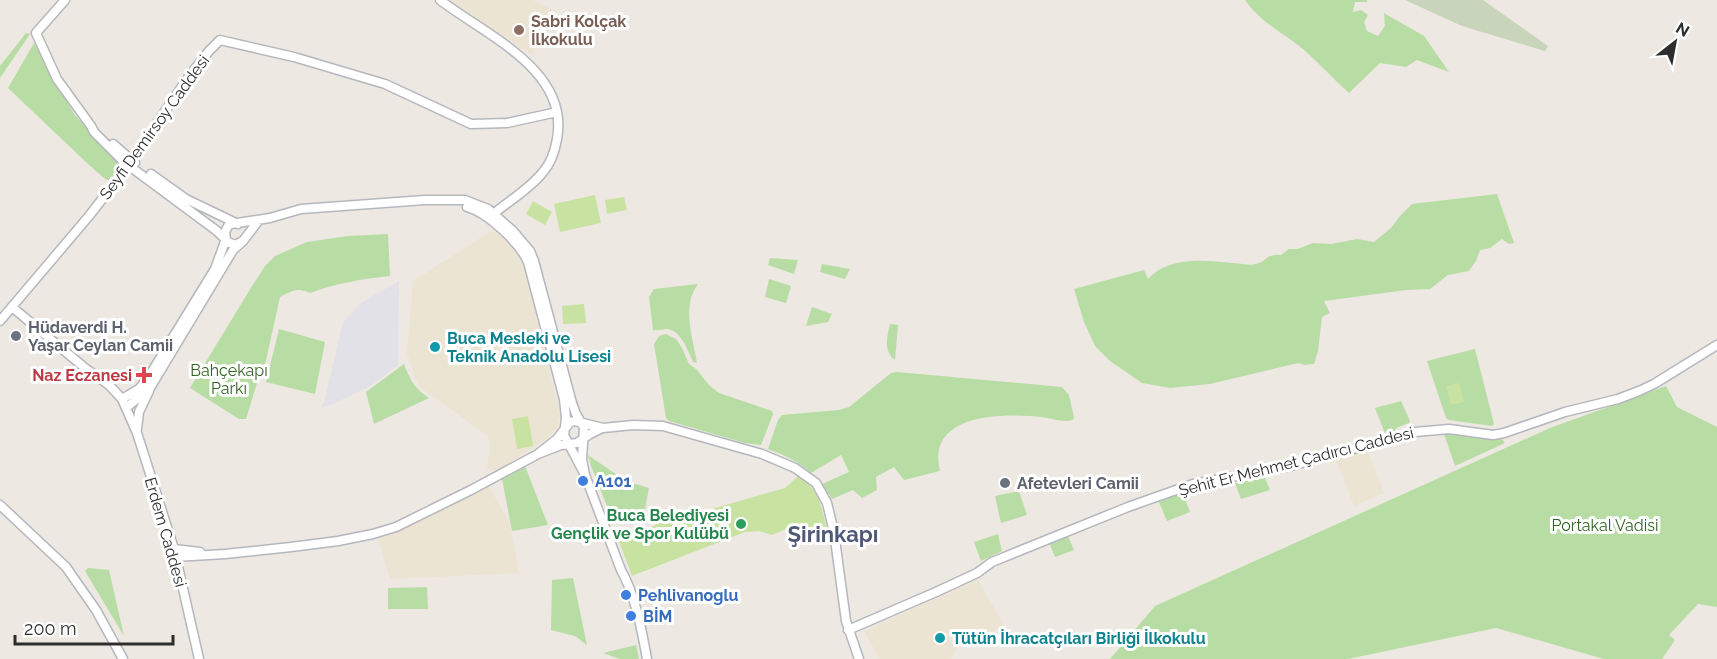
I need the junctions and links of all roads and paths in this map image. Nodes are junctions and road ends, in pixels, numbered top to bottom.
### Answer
1 (65, 0) edge
2 (440, 0) edge
3 (557, 112) junction
4 (130, 163) junction
5 (494, 219) junction
6 (260, 220) junction
7 (238, 224) junction
8 (226, 239) junction
9 (243, 241) junction
10 (12, 307) junction
11 (0, 321) edge
12 (1717, 345) edge
13 (150, 388) junction
14 (124, 404) junction
15 (581, 424) junction
16 (603, 428) junction
17 (563, 429) junction
18 (136, 433) junction
19 (583, 439) junction
20 (569, 444) junction
21 (538, 454) junction
22 (585, 475) junction
23 (0, 505) edge
24 (26, 529) junction
25 (175, 553) junction
26 (848, 630) junction
27 (123, 659) edge
28 (129, 659) edge
29 (199, 659) edge
30 (647, 659) edge
31 (859, 659) edge

1 - 4 main road
2 - 3 main road
3 - 4 main road, Seyfi Demirsoy Caddesi
3 - 5 main road
4 - 7 main road
4 - 8 main road
4 - 10 main road, Seyfi Demirsoy Caddesi
5 - 6 main road
5 - 15 main road
5 - 17 main road
6 - 7 main road
6 - 9 main road
7 - 8 main road
7 - 9 main road
8 - 9 main road
8 - 14 main road
9 - 13 main road
10 - 11 main road, Seyfi Demirsoy Caddesi
10 - 14 main road
12 - 26 main road, Şehit Er Mehmet Çadırcı Caddesi
13 - 14 main road
13 - 18 main road
14 - 18 main road, Erdem Caddesi
15 - 16 main road
15 - 17 main road
15 - 19 main road
16 - 19 main road
16 - 26 main road
17 - 20 main road
17 - 21 main road
18 - 25 main road, Erdem Caddesi
19 - 20 main road
19 - 22 main road
20 - 21 main road
20 - 22 main road
21 - 25 main road
22 - 30 main road
23 - 24 main road
24 - 27 main road
24 - 28 main road
25 - 29 main road, Erdem Caddesi
26 - 31 main road

